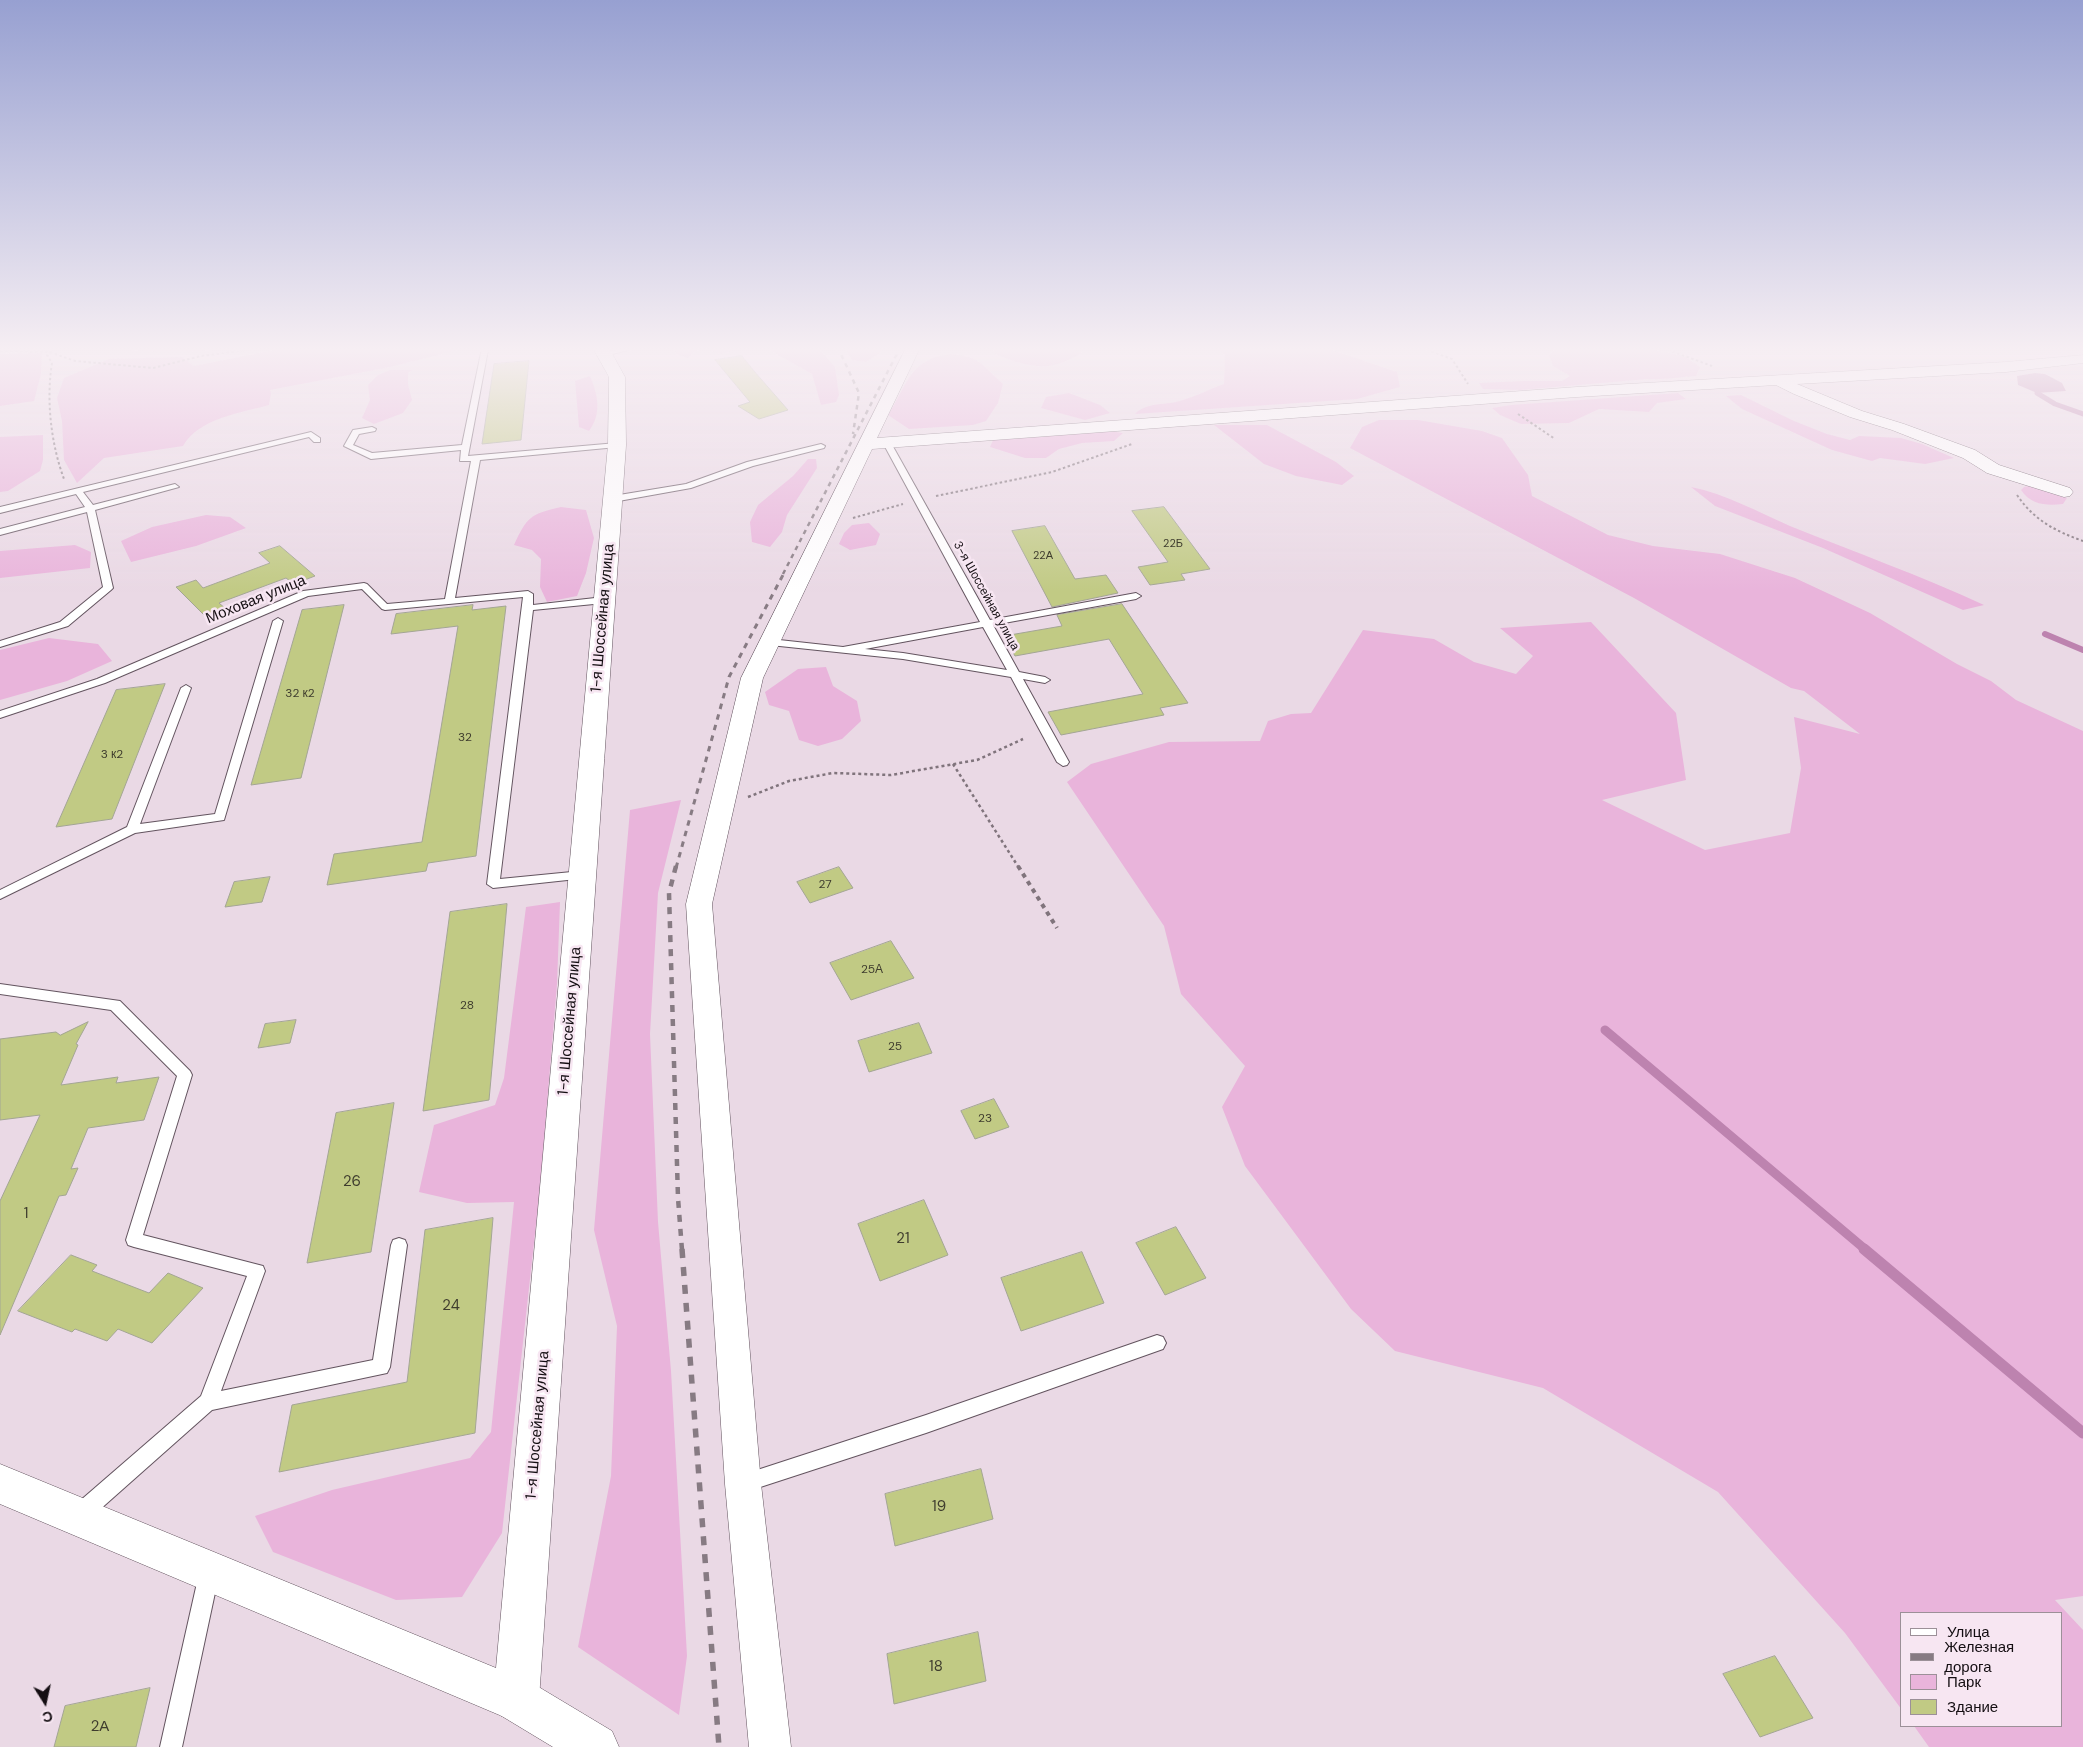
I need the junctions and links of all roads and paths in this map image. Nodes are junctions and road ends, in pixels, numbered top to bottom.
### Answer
1 (54, 430) edge
2 (369, 430) edge
3 (469, 430) edge
4 (617, 430) edge
5 (882, 430) edge
6 (1059, 430) edge
7 (1542, 430) edge
8 (1905, 430) edge
9 (1555, 439) dead end
10 (317, 440) dead end
11 (877, 443) junction
12 (1135, 443) dead end
13 (617, 445) junction
14 (821, 446) dead end
15 (465, 448) junction
16 (476, 457) junction
17 (1993, 469) junction
18 (174, 487) dead end
19 (78, 491) junction
20 (2064, 492) dead end
21 (612, 499) junction
22 (918, 500) junction
23 (90, 508) junction
24 (0, 510) edge
25 (827, 527) junction
26 (0, 532) edge
27 (2083, 541) edge
28 (1136, 596) dead end
29 (604, 600) junction
30 (449, 601) junction
31 (528, 608) junction
32 (278, 622) dead end
33 (986, 623) junction
34 (770, 642) junction
35 (0, 644) edge
36 (842, 650) junction
37 (1014, 674) junction
38 (1046, 680) dead end
39 (186, 688) dead end
40 (0, 715) edge
41 (1023, 739) dead end
42 (1063, 762) dead end
43 (953, 764) junction
44 (722, 807) junction
45 (132, 829) junction
46 (582, 874) junction
47 (0, 895) edge
48 (1057, 928) dead end
49 (0, 988) edge
50 (399, 1245) dead end
51 (1157, 1343) dead end
52 (208, 1402) junction
53 (0, 1484) edge
54 (743, 1484) junction
55 (78, 1516) junction
56 (210, 1572) junction
57 (516, 1699) junction
58 (170, 1747) edge
59 (596, 1747) edge
60 (770, 1747) edge

1 - 19 path
2 - 15 lane
3 - 15 lane
4 - 13 street, 1-я Шоссейная улица
5 - 11 street
6 - 11 street
7 - 9 path
8 - 17 street
10 - 19 lane
11 - 22 lane, 3-я Шоссейная улица
11 - 25 street
12 - 22 path
13 - 16 lane
13 - 21 street, 1-я Шоссейная улица
14 - 21 lane
15 - 16 lane
16 - 30 lane
17 - 20 street
17 - 27 path
18 - 23 lane
19 - 23 lane
19 - 24 lane
21 - 29 street, 1-я Шоссейная улица
22 - 25 path
22 - 33 lane, 3-я Шоссейная улица
23 - 26 lane
23 - 35 lane
25 - 34 street
28 - 33 lane
29 - 31 lane
29 - 46 street, 1-я Шоссейная улица
30 - 31 lane, Моховая улица
30 - 40 lane, Моховая улица
31 - 46 lane
32 - 45 lane
33 - 36 lane
33 - 37 lane, 3-я Шоссейная улица
34 - 36 lane
34 - 44 street
36 - 37 lane
37 - 38 lane
37 - 42 lane, 3-я Шоссейная улица
39 - 45 lane
41 - 43 path
43 - 44 path
43 - 48 path
44 - 54 street
45 - 47 lane
46 - 57 street, 1-я Шоссейная улица
49 - 52 lane
50 - 52 lane
51 - 54 lane
52 - 55 lane
53 - 55 street
54 - 60 street
55 - 56 street
56 - 57 street
56 - 58 lane
57 - 59 street

